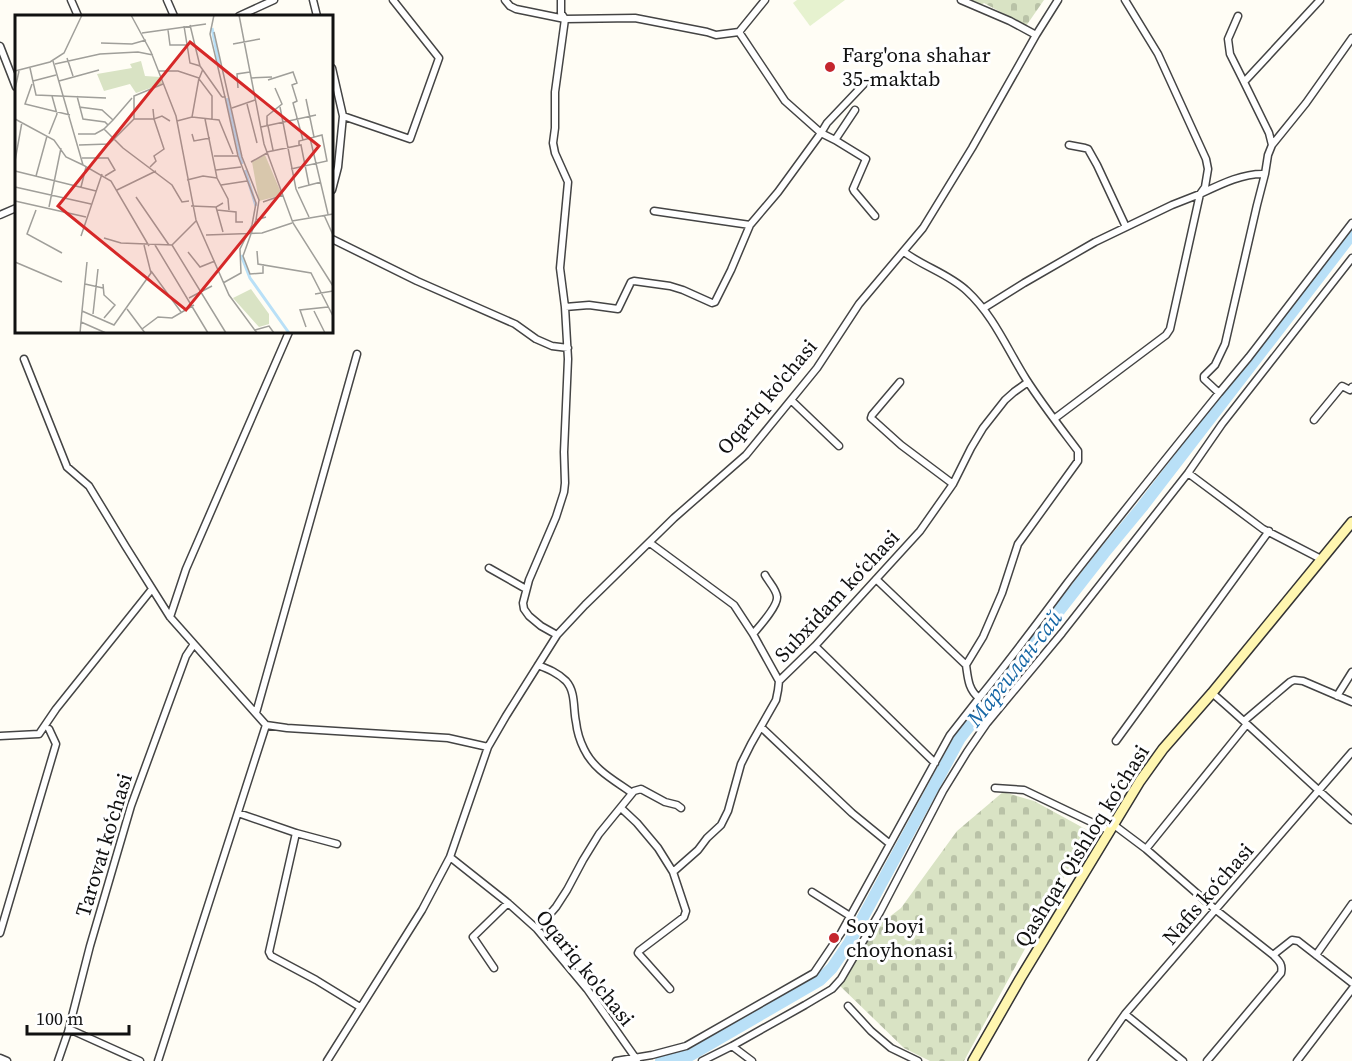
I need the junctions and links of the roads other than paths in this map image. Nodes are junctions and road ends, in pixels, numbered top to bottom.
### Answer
1 (71, 0) edge
2 (167, 0) edge
3 (274, 0) edge
4 (313, 0) edge
5 (393, 0) edge
6 (505, 0) edge
7 (561, 0) edge
8 (765, 0) edge
9 (962, 0) edge
10 (1058, 0) edge
11 (1125, 0) edge
12 (1320, 0) edge
13 (78, 15) edge
14 (174, 15) edge
15 (241, 15) edge
16 (317, 15) edge
17 (1238, 16) dead end
18 (565, 18) junction
19 (739, 32) junction
20 (1036, 35) junction
21 (1352, 38) edge
22 (0, 46) edge
23 (1244, 82) junction
24 (15, 84) edge
25 (864, 84) dead end
26 (334, 90) edge
27 (855, 110) dead end
28 (343, 116) junction
29 (821, 134) junction
30 (835, 140) junction
31 (1069, 145) dead end
32 (1272, 145) junction
33 (1265, 174) junction
34 (333, 186) edge
35 (1200, 194) junction
36 (15, 208) edge
37 (654, 211) dead end
38 (0, 215) edge
39 (875, 216) dead end
40 (1352, 223) edge
41 (750, 225) junction
42 (1126, 227) junction
43 (333, 239) edge
44 (904, 252) junction
45 (1352, 258) edge
46 (565, 307) junction
47 (984, 308) junction
48 (289, 333) edge
49 (568, 348) junction
50 (357, 354) dead end
51 (24, 359) dead end
52 (900, 382) dead end
53 (1028, 382) junction
54 (1352, 387) edge
55 (1219, 393) junction
56 (791, 400) junction
57 (1054, 419) junction
58 (1314, 420) dead end
59 (839, 446) dead end
60 (1188, 473) junction
61 (953, 484) junction
62 (1352, 522) edge
63 (1269, 531) junction
64 (650, 543) junction
65 (1321, 559) junction
66 (489, 568) dead end
67 (765, 575) dead end
68 (876, 579) junction
69 (152, 589) junction
70 (526, 589) junction
71 (170, 617) junction
72 (753, 634) junction
73 (557, 635) junction
74 (194, 644) junction
75 (815, 646) junction
76 (538, 664) junction
77 (966, 665) junction
78 (1352, 672) edge
79 (779, 681) junction
80 (1212, 693) junction
81 (1337, 696) junction
82 (979, 698) junction
83 (1352, 702) edge
84 (256, 714) junction
85 (1246, 722) junction
86 (266, 725) junction
87 (761, 727) junction
88 (49, 729) dead end
89 (0, 736) edge
90 (1116, 741) dead end
91 (488, 747) junction
92 (1352, 752) edge
93 (935, 763) junction
94 (995, 788) dead end
95 (1319, 791) junction
96 (632, 793) junction
97 (621, 808) junction
98 (681, 808) dead end
99 (238, 813) junction
100 (1352, 820) edge
101 (1112, 828) junction
102 (296, 833) junction
103 (337, 844) dead end
104 (890, 844) junction
105 (1146, 849) junction
106 (450, 857) junction
107 (673, 872) junction
108 (812, 892) dead end
109 (508, 903) junction
110 (1352, 904) edge
111 (1216, 910) junction
112 (850, 916) junction
113 (537, 929) junction
114 (0, 933) edge
115 (1273, 955) junction
116 (1316, 955) junction
117 (494, 968) dead end
118 (1352, 983) edge
119 (670, 988) dead end
120 (1352, 989) edge
121 (848, 1006) dead end
122 (360, 1007) junction
123 (1125, 1014) junction
124 (69, 1029) junction
125 (732, 1046) junction
126 (0, 1058) edge
127 (636, 1060) edge
128 (7, 1061) edge
129 (58, 1061) edge
130 (140, 1061) edge
131 (158, 1061) edge
132 (327, 1061) edge
133 (616, 1061) edge
134 (702, 1061) edge
135 (752, 1061) edge
136 (918, 1061) edge
137 (973, 1061) edge
138 (1092, 1061) edge
139 (1183, 1061) edge
140 (1207, 1061) edge
141 (1297, 1061) edge

1 - 13 street
2 - 14 street
3 - 15 street
4 - 16 street
5 - 28 street
6 - 18 street
7 - 18 street
8 - 19 street
9 - 20 street
10 - 20 street, Oqariq ko'chasi
11 - 35 street
12 - 23 street
17 - 23 street
18 - 19 street
18 - 46 street
19 - 29 street
20 - 44 street, Oqariq ko'chasi
21 - 32 street
22 - 24 street
23 - 32 street
25 - 29 street
26 - 28 street
27 - 30 street
28 - 34 street
29 - 30 street
29 - 41 street
30 - 39 street
31 - 42 street
32 - 33 street
33 - 35 street
33 - 55 street
35 - 42 street
35 - 57 street
36 - 38 street
37 - 41 street
40 - 55 street
41 - 46 street
42 - 47 street
43 - 49 street
44 - 47 street
44 - 56 street, Oqariq ko'chasi
45 - 60 street
46 - 49 street
47 - 53 street
48 - 71 street
49 - 70 street
50 - 84 street
51 - 69 street
52 - 61 street
53 - 57 street
53 - 61 street, Subxidam koʻchasi
54 - 58 street
55 - 82 street
56 - 59 street
56 - 64 street, Oqariq ko'chasi
57 - 77 street
60 - 63 street
60 - 125 street
61 - 68 street, Subxidam koʻchasi
62 - 65 main road, Qashqar Qishloq koʻchasi
63 - 65 street
63 - 90 street
64 - 72 street
64 - 73 street, Oqariq ko'chasi
65 - 80 main road, Qashqar Qishloq koʻchasi
66 - 70 street
67 - 72 street
68 - 75 street, Subxidam koʻchasi
68 - 77 street
69 - 71 street
69 - 89 street
70 - 73 street
71 - 74 street
72 - 79 street
73 - 76 street, Oqariq ko'chasi
74 - 84 street
74 - 124 street, Tarovat koʻchasi
75 - 79 street, Subxidam koʻchasi
75 - 93 street
76 - 91 street, Oqariq ko'chasi
76 - 96 street
77 - 82 street
78 - 81 street
79 - 87 street, Subxidam koʻchasi
80 - 85 street
80 - 101 main road, Qashqar Qishloq koʻchasi
81 - 83 street
81 - 85 street
82 - 93 street
84 - 86 street
85 - 95 street
85 - 105 street
86 - 91 street
86 - 99 street
87 - 104 street
87 - 107 street, Subxidam koʻchasi
88 - 114 street
91 - 106 street, Oqariq ko'chasi
92 - 95 street, Nafis koʻchasi
93 - 104 street
94 - 101 street
95 - 100 street
95 - 111 street, Nafis koʻchasi
96 - 97 street
96 - 98 street
97 - 107 street
97 - 113 street
99 - 102 street
99 - 131 street
101 - 105 street
101 - 137 main road, Qashqar Qishloq koʻchasi
102 - 103 street
102 - 122 street
104 - 112 street
105 - 111 street
106 - 109 street, Oqariq ko'chasi
106 - 122 street, Oqariq ko'chasi
107 - 119 street
108 - 112 street
109 - 113 street, Oqariq ko'chasi
109 - 117 street
110 - 116 street
111 - 115 street
111 - 123 street, Nafis koʻchasi
112 - 127 street
113 - 127 street, Oqariq ko'chasi
115 - 116 street
115 - 140 street
116 - 118 street
120 - 141 street
121 - 136 street
122 - 132 street, Oqariq ko'chasi
123 - 138 street, Nafis koʻchasi
123 - 139 street
124 - 129 street, Tarovat koʻchasi
124 - 130 street
125 - 134 street
125 - 135 street
126 - 128 street
127 - 133 street

